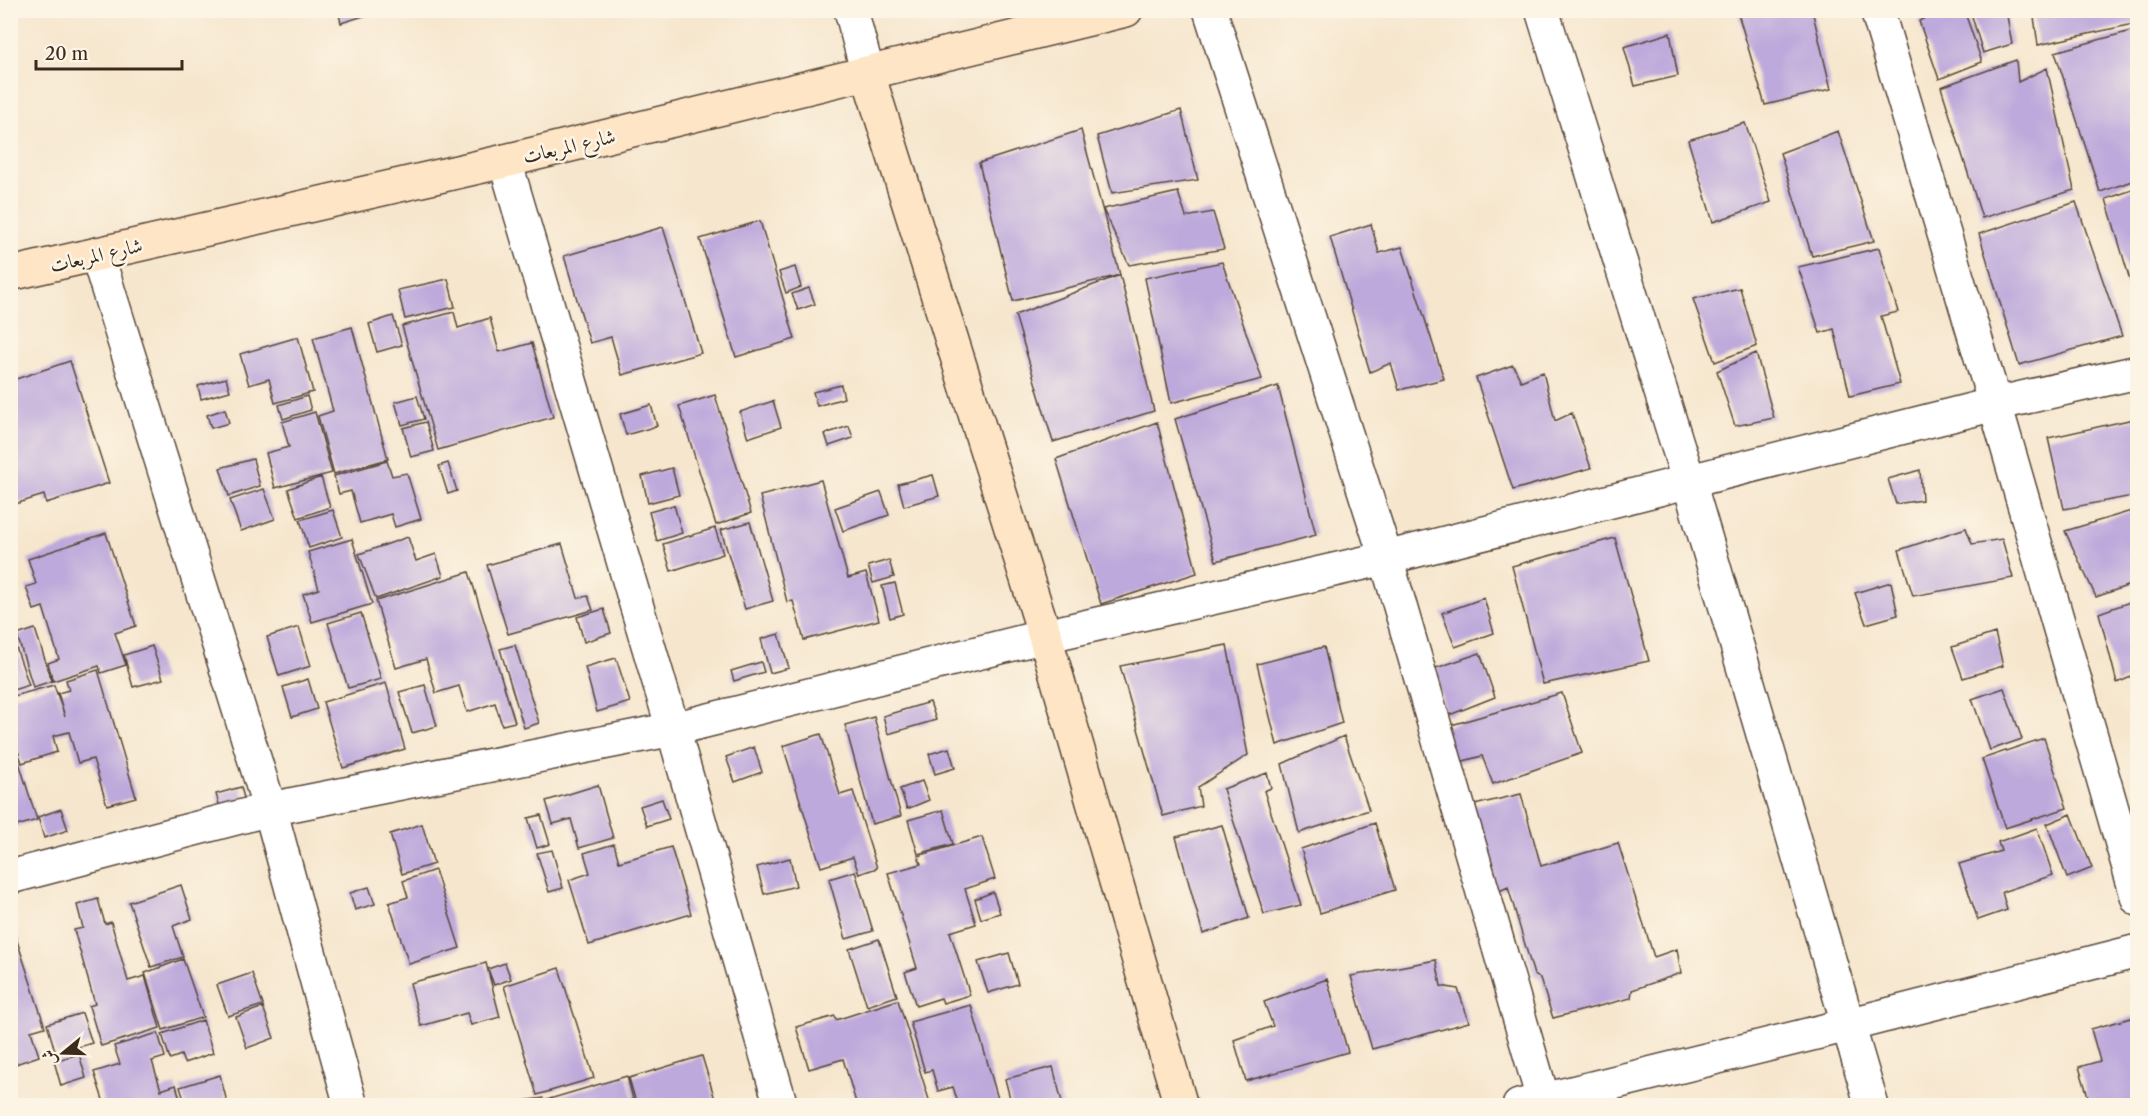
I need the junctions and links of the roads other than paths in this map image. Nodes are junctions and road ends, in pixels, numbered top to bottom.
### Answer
1 (851, 10) edge
2 (1126, 10) edge
3 (1210, 10) edge
4 (1542, 10) edge
5 (1877, 10) edge
6 (868, 74) junction
7 (505, 161) junction
8 (97, 254) junction
9 (10, 274) edge
10 (2138, 372) edge
11 (1995, 404) junction
12 (1689, 482) junction
13 (1386, 558) junction
14 (1045, 636) junction
15 (674, 729) junction
16 (270, 809) junction
17 (10, 877) edge
18 (2138, 899) edge
19 (2138, 951) edge
20 (1848, 1025) junction
21 (1536, 1104) edge
22 (351, 1106) edge
23 (781, 1106) edge
24 (1181, 1106) edge
25 (1872, 1106) edge

1 - 6 street
2 - 6 street, شارع المربعات
3 - 13 street
4 - 12 street
5 - 11 street
6 - 7 street, شارع المربعات
6 - 14 street
7 - 8 street, شارع المربعات
7 - 15 street
8 - 9 street, شارع المربعات
8 - 16 street
10 - 11 street
11 - 12 street
11 - 18 street
12 - 13 street
12 - 20 street
13 - 14 street
13 - 21 street
14 - 15 street
14 - 24 street
15 - 16 street
15 - 23 street
16 - 17 street
16 - 22 street
19 - 20 street
20 - 21 street
20 - 25 street

